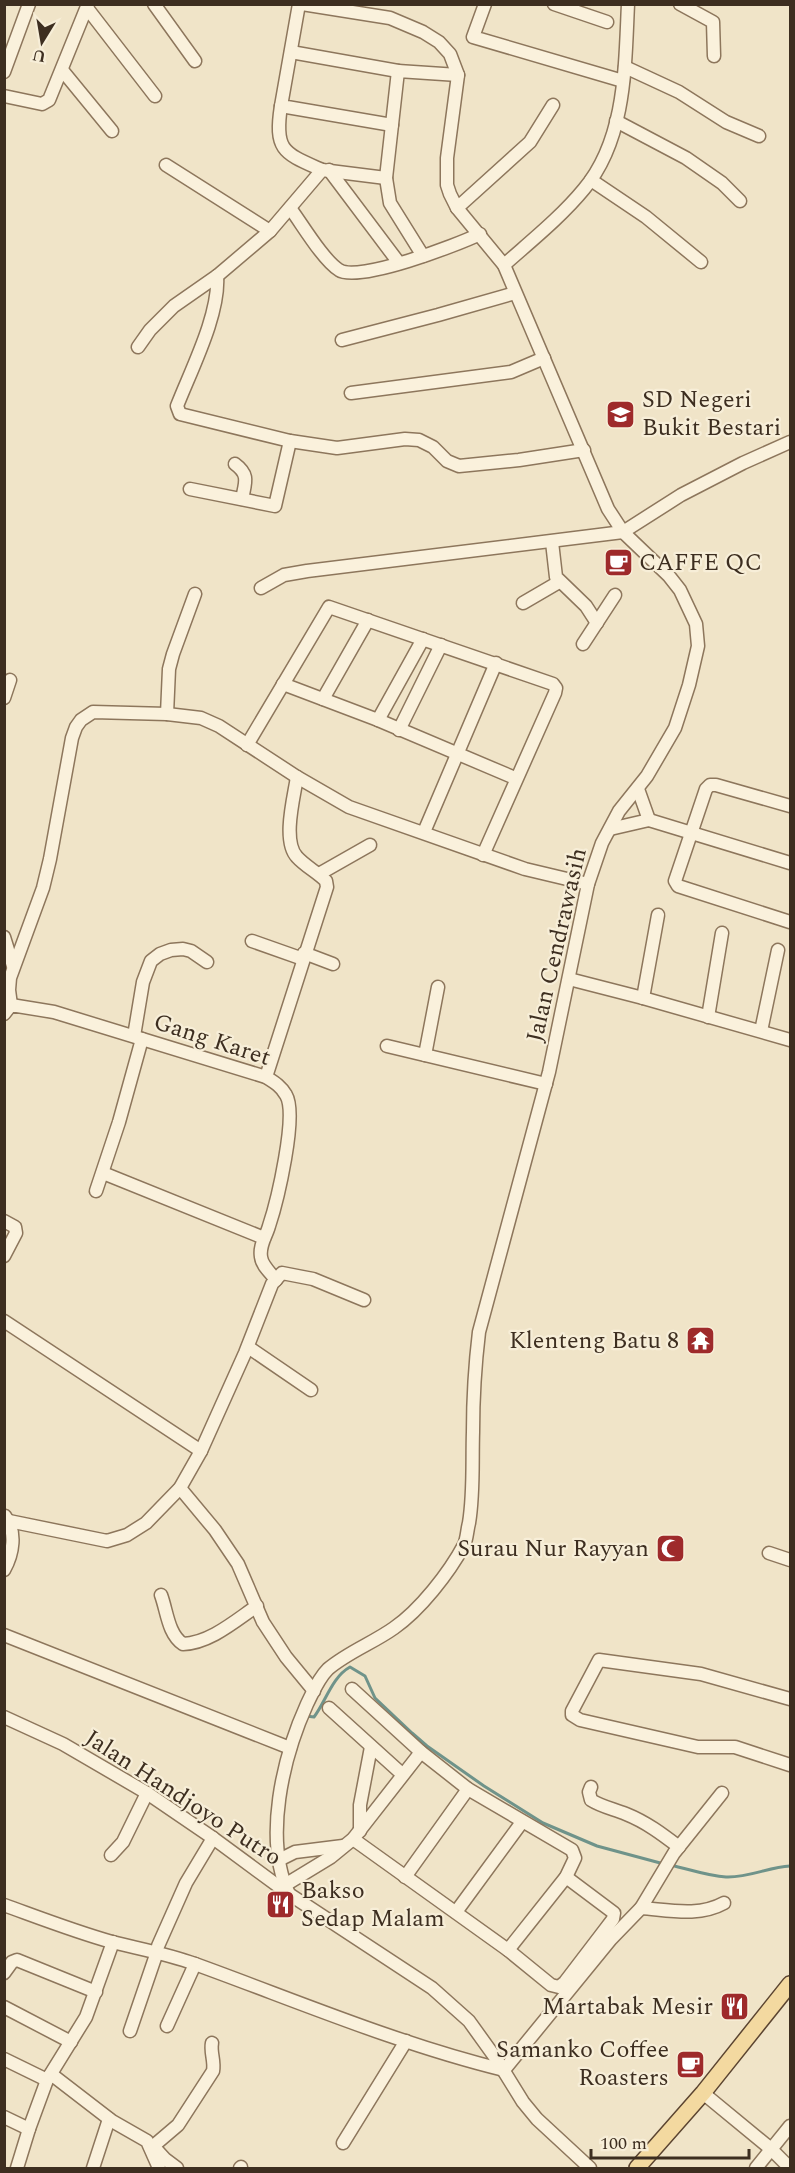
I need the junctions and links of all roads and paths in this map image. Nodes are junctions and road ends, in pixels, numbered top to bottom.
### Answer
1 (29, 4) edge
2 (154, 4) edge
3 (301, 4) edge
4 (393, 4) edge
5 (485, 4) edge
6 (554, 4) edge
7 (628, 4) edge
8 (680, 4) edge
9 (88, 6) edge
10 (390, 18) junction
11 (607, 22) dead end
12 (291, 52) junction
13 (714, 56) dead end
14 (195, 61) dead end
15 (625, 67) junction
16 (62, 70) junction
17 (398, 71) junction
18 (4, 72) edge
19 (459, 75) junction
20 (623, 81) junction
21 (4, 96) edge
22 (155, 96) dead end
23 (553, 105) dead end
24 (281, 106) junction
25 (616, 121) junction
26 (392, 125) junction
27 (112, 131) dead end
28 (759, 136) dead end
29 (166, 165) dead end
30 (326, 170) junction
31 (386, 177) junction
32 (591, 180) junction
33 (740, 201) dead end
34 (290, 208) junction
35 (457, 208) junction
36 (270, 231) junction
37 (480, 234) junction
38 (423, 256) junction
39 (701, 262) dead end
40 (399, 263) junction
41 (504, 265) junction
42 (217, 276) junction
43 (515, 293) junction
44 (342, 340) dead end
45 (138, 347) dead end
46 (544, 358) junction
47 (351, 393) dead end
48 (290, 441) junction
49 (790, 442) edge
50 (584, 450) junction
51 (235, 464) dead end
52 (190, 489) dead end
53 (242, 499) junction
54 (623, 532) junction
55 (552, 542) junction
56 (559, 582) junction
57 (261, 588) dead end
58 (195, 594) dead end
59 (615, 595) dead end
60 (523, 603) dead end
61 (368, 620) junction
62 (597, 623) junction
63 (423, 639) junction
64 (583, 644) dead end
65 (441, 645) junction
66 (496, 663) junction
67 (10, 680) dead end
68 (283, 684) junction
69 (4, 698) edge
70 (323, 699) junction
71 (167, 714) junction
72 (378, 720) junction
73 (399, 730) junction
74 (247, 746) junction
75 (456, 754) junction
76 (297, 777) junction
77 (515, 778) junction
78 (638, 789) junction
79 (790, 806) edge
80 (649, 820) junction
81 (610, 829) junction
82 (424, 832) junction
83 (692, 834) junction
84 (370, 845) dead end
85 (483, 855) junction
86 (790, 863) edge
87 (318, 874) junction
88 (588, 884) junction
89 (658, 915) dead end
90 (790, 922) edge
91 (722, 933) dead end
92 (4, 937) edge
93 (252, 940) dead end
94 (778, 950) dead end
95 (303, 956) junction
96 (207, 962) dead end
97 (333, 964) dead end
98 (13, 968) junction
99 (569, 980) junction
100 (438, 987) dead end
101 (643, 998) junction
102 (8, 1009) edge
103 (708, 1017) junction
104 (761, 1030) junction
105 (138, 1037) junction
106 (790, 1040) edge
107 (387, 1046) dead end
108 (425, 1055) junction
109 (266, 1077) junction
110 (546, 1084) junction
111 (102, 1173) junction
112 (96, 1191) dead end
113 (4, 1221) edge
114 (264, 1238) junction
115 (4, 1256) edge
116 (279, 1276) junction
117 (364, 1300) dead end
118 (4, 1321) edge
119 (248, 1347) junction
120 (311, 1390) dead end
121 (201, 1451) junction
122 (180, 1488) junction
123 (7, 1518) edge
124 (769, 1553) dead end
125 (790, 1560) edge
126 (4, 1570) edge
127 (161, 1595) dead end
128 (257, 1606) junction
129 (4, 1635) edge
130 (352, 1689) dead end
131 (314, 1691) junction
132 (790, 1699) edge
133 (329, 1708) dead end
134 (4, 1717) edge
135 (371, 1747) junction
136 (290, 1748) junction
137 (421, 1752) junction
138 (790, 1765) edge
139 (402, 1774) junction
140 (591, 1787) dead end
141 (468, 1789) junction
142 (147, 1793) junction
143 (722, 1793) dead end
144 (522, 1822) junction
145 (213, 1838) junction
146 (352, 1838) junction
147 (679, 1846) junction
148 (111, 1855) dead end
149 (279, 1860) junction
150 (405, 1876) junction
151 (566, 1877) junction
152 (287, 1890) junction
153 (724, 1903) dead end
154 (4, 1905) edge
155 (641, 1908) junction
156 (456, 1912) junction
157 (113, 1942) junction
158 (158, 1949) junction
159 (508, 1950) junction
160 (195, 1964) junction
161 (4, 1973) edge
162 (790, 1984) edge
163 (96, 1992) junction
164 (4, 2007) edge
165 (167, 2026) dead end
166 (130, 2031) dead end
167 (406, 2041) junction
168 (71, 2042) junction
169 (212, 2043) dead end
170 (4, 2059) edge
171 (504, 2070) junction
172 (49, 2077) junction
173 (703, 2093) junction
174 (4, 2116) edge
175 (110, 2119) junction
176 (790, 2126) edge
177 (28, 2129) junction
178 (343, 2143) dead end
179 (153, 2147) junction
180 (771, 2149) junction
181 (790, 2168) edge
182 (17, 2169) edge
183 (93, 2169) edge
184 (159, 2169) edge
185 (177, 2169) edge
186 (590, 2169) edge
187 (637, 2169) edge
188 (756, 2169) edge

1 - 18 street
2 - 14 street
3 - 10 street
3 - 12 street
4 - 10 street
5 - 20 street
6 - 11 street
7 - 15 street
8 - 13 street
9 - 16 street
9 - 22 street
10 - 19 street
12 - 17 street
12 - 24 street
15 - 20 street
15 - 28 street
16 - 21 street
16 - 27 street
17 - 19 street
17 - 26 street
19 - 35 street
20 - 25 street
23 - 35 street
24 - 26 street
24 - 30 street
25 - 32 street
25 - 33 street
26 - 31 street
29 - 36 street
30 - 31 street
30 - 34 street
30 - 40 street
31 - 38 street
32 - 39 street
32 - 41 street
34 - 36 street
34 - 40 street
35 - 37 street, Jalan Cendrawasih
36 - 42 street
37 - 38 street
37 - 41 street, Jalan Cendrawasih
38 - 40 street
41 - 43 street, Jalan Cendrawasih
42 - 45 street
42 - 48 street
43 - 44 street
43 - 46 street, Jalan Cendrawasih
46 - 47 street
46 - 50 street, Jalan Cendrawasih
48 - 50 street
48 - 53 street
49 - 54 street
50 - 54 street, Jalan Cendrawasih
51 - 53 street
52 - 53 street
54 - 55 street
54 - 78 street, Jalan Cendrawasih
55 - 56 street
55 - 57 street
56 - 60 street
56 - 62 street
58 - 71 street
59 - 62 street
61 - 63 street
61 - 68 street
61 - 70 street
62 - 64 street
63 - 65 street
63 - 72 street
65 - 66 street
65 - 73 street
66 - 75 street
66 - 77 street
67 - 69 street
68 - 70 street
68 - 74 street
70 - 72 street
71 - 74 street
71 - 98 street
72 - 73 street
73 - 75 street
74 - 76 street
75 - 77 street
75 - 82 street
76 - 82 street
76 - 87 street
77 - 85 street
78 - 80 street
78 - 81 street, Jalan Cendrawasih
79 - 83 street
80 - 81 street
80 - 83 street
81 - 88 street, Jalan Cendrawasih
82 - 85 street
83 - 86 street
83 - 90 street
84 - 87 street
85 - 88 street
87 - 95 street
88 - 99 street, Jalan Cendrawasih
89 - 101 street
91 - 103 street
92 - 98 street
93 - 95 street
94 - 104 street
95 - 97 street
95 - 109 street
96 - 105 street
98 - 102 street
99 - 101 street
99 - 110 street, Jalan Cendrawasih
100 - 108 street
101 - 103 street
102 - 105 street, Gang Karet
103 - 104 street
104 - 106 street
105 - 109 street, Gang Karet
105 - 111 street
107 - 108 street
108 - 110 street
109 - 114 street, Gang Karet
110 - 131 street, Jalan Cendrawasih
111 - 112 street
111 - 114 street
113 - 115 street
114 - 116 street, Gang Karet
116 - 117 street
116 - 119 street
118 - 121 street
119 - 120 street
119 - 121 street
121 - 122 street
122 - 123 street
122 - 128 street
123 - 126 street
124 - 125 street
127 - 128 street
128 - 131 street
129 - 136 street
130 - 137 street
131 - 136 street, Jalan Cendrawasih
132 - 138 street
133 - 135 street
134 - 142 street, Jalan Handjoyo Putro
135 - 139 street
135 - 146 street
136 - 149 street, Jalan Cendrawasih
137 - 139 street
137 - 141 street
139 - 146 street
140 - 147 street
141 - 144 street
141 - 150 street
142 - 145 street, Jalan Handjoyo Putro
142 - 148 street
143 - 147 street
144 - 151 street
144 - 156 street
145 - 152 street, Jalan Handjoyo Putro
145 - 158 street
146 - 149 street
146 - 150 street
146 - 152 street
147 - 155 street
149 - 152 street, Jalan Cendrawasih
150 - 156 street
151 - 159 street
151 - 159 street
152 - 171 street, Jalan Handjoyo Putro
153 - 155 street
154 - 157 street
155 - 171 street
156 - 159 street
157 - 158 street
157 - 163 street
158 - 160 street
158 - 166 street
160 - 165 street
160 - 167 street
161 - 163 street
162 - 173 main road
163 - 168 street
164 - 168 street
167 - 171 street
167 - 178 street
168 - 172 street
169 - 179 street
170 - 172 street
171 - 186 street, Jalan Handjoyo Putro
172 - 175 street
172 - 177 street
173 - 180 street
173 - 187 main road
174 - 177 street
175 - 179 street
175 - 183 street
176 - 180 street
177 - 182 street
179 - 184 street
179 - 185 street
180 - 181 street
180 - 188 street

